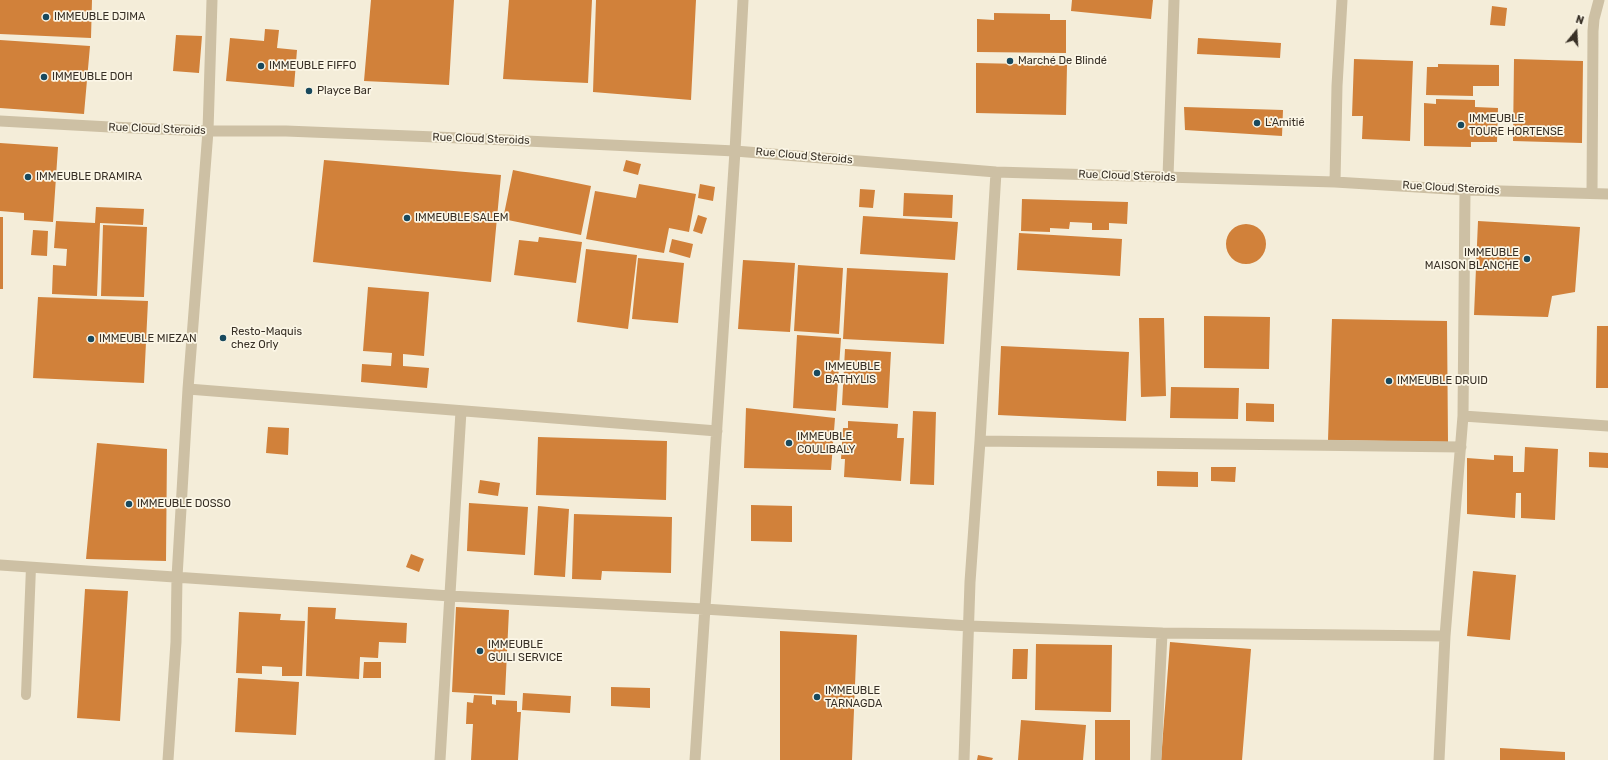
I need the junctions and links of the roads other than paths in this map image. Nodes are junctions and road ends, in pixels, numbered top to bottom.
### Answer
1 (212, 0) edge
2 (743, 0) edge
3 (1174, 0) edge
4 (1342, 0) edge
5 (1600, 0) edge
6 (0, 121) edge
7 (208, 131) junction
8 (735, 151) junction
9 (996, 172) junction
10 (1168, 178) junction
11 (1335, 182) junction
12 (1465, 190) junction
13 (1592, 193) junction
14 (1608, 194) edge
15 (188, 389) junction
16 (461, 410) junction
17 (1463, 416) junction
18 (1608, 426) edge
19 (716, 431) junction
20 (980, 441) junction
21 (1461, 446) junction
22 (0, 565) edge
23 (31, 567) junction
24 (177, 577) junction
25 (450, 596) junction
26 (704, 609) junction
27 (969, 626) junction
28 (1162, 633) junction
29 (1445, 636) junction
30 (26, 695) dead end
31 (168, 760) edge
32 (440, 760) edge
33 (695, 760) edge
34 (964, 760) edge
35 (1156, 760) edge
36 (1439, 760) edge

1 - 7 street
2 - 8 street
3 - 10 street
4 - 11 street
5 - 13 street
6 - 7 street, Rue Cloud Steroids
7 - 8 street, Rue Cloud Steroids
7 - 15 street
8 - 9 street, Rue Cloud Steroids
8 - 19 street
9 - 10 street, Rue Cloud Steroids
9 - 20 street
10 - 11 street, Rue Cloud Steroids
11 - 12 street, Rue Cloud Steroids
12 - 13 street, Rue Cloud Steroids
12 - 17 street
13 - 14 street, Rue Cloud Steroids
15 - 16 street
15 - 24 street
16 - 19 street
16 - 25 street
17 - 18 street
17 - 21 street
19 - 26 street
20 - 21 street
20 - 27 street
21 - 29 street
22 - 23 street
23 - 24 street
23 - 30 lane
24 - 25 street
24 - 31 street
25 - 26 street
25 - 32 street
26 - 27 street
26 - 33 street
27 - 28 street
27 - 34 street
28 - 29 street
28 - 35 street
29 - 36 street

